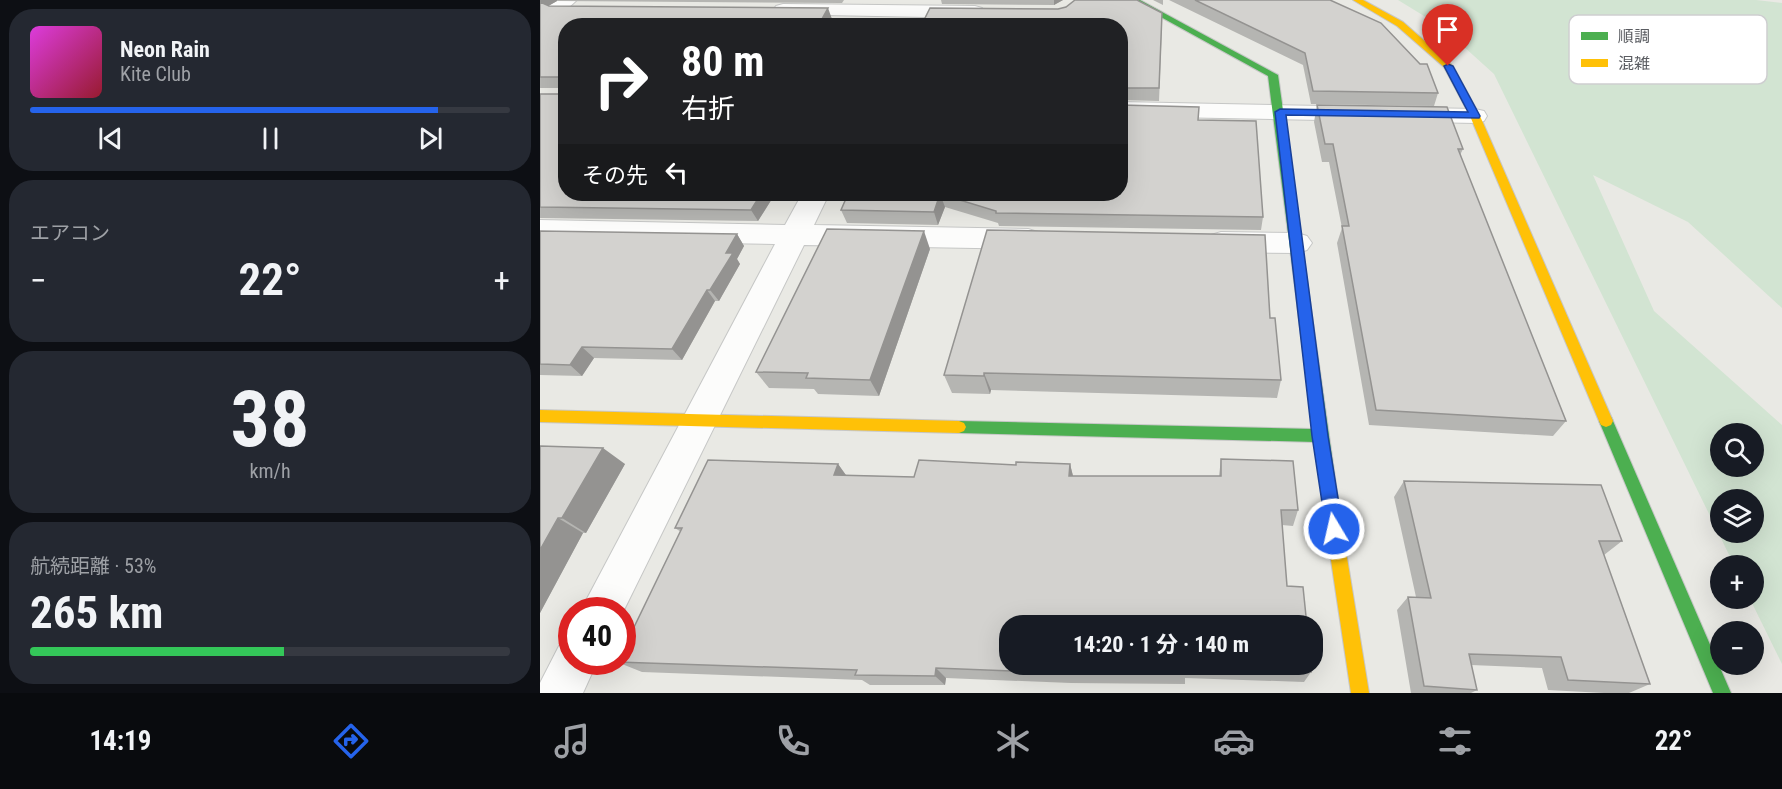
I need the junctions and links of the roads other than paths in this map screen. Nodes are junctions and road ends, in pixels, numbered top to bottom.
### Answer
1 (1134, 0) edge
2 (1357, 0) edge
3 (568, 6) edge
4 (767, 10) edge
5 (906, 12) edge
6 (1000, 12) edge
7 (540, 23) edge
8 (1128, 109) edge
9 (1280, 112) junction
10 (1475, 116) junction
11 (810, 201) edge
12 (540, 230) edge
13 (793, 236) junction
14 (1057, 240) edge
15 (1189, 242) edge
16 (1297, 243) junction
17 (540, 417) edge
18 (700, 422) junction
19 (1320, 436) junction
20 (609, 597) edge
21 (568, 675) edge
22 (559, 693) edge
23 (1360, 693) edge
24 (1722, 693) edge

1 - 9 street
2 - 10 street
3 - 7 street
4 - 5 street
5 - 6 street
8 - 9 street
9 - 10 street
9 - 16 street
10 - 24 street
11 - 13 street
12 - 13 street
13 - 14 street
13 - 18 street
15 - 16 street
16 - 19 street
17 - 18 street
18 - 19 street
18 - 20 street
19 - 23 street
21 - 22 street

